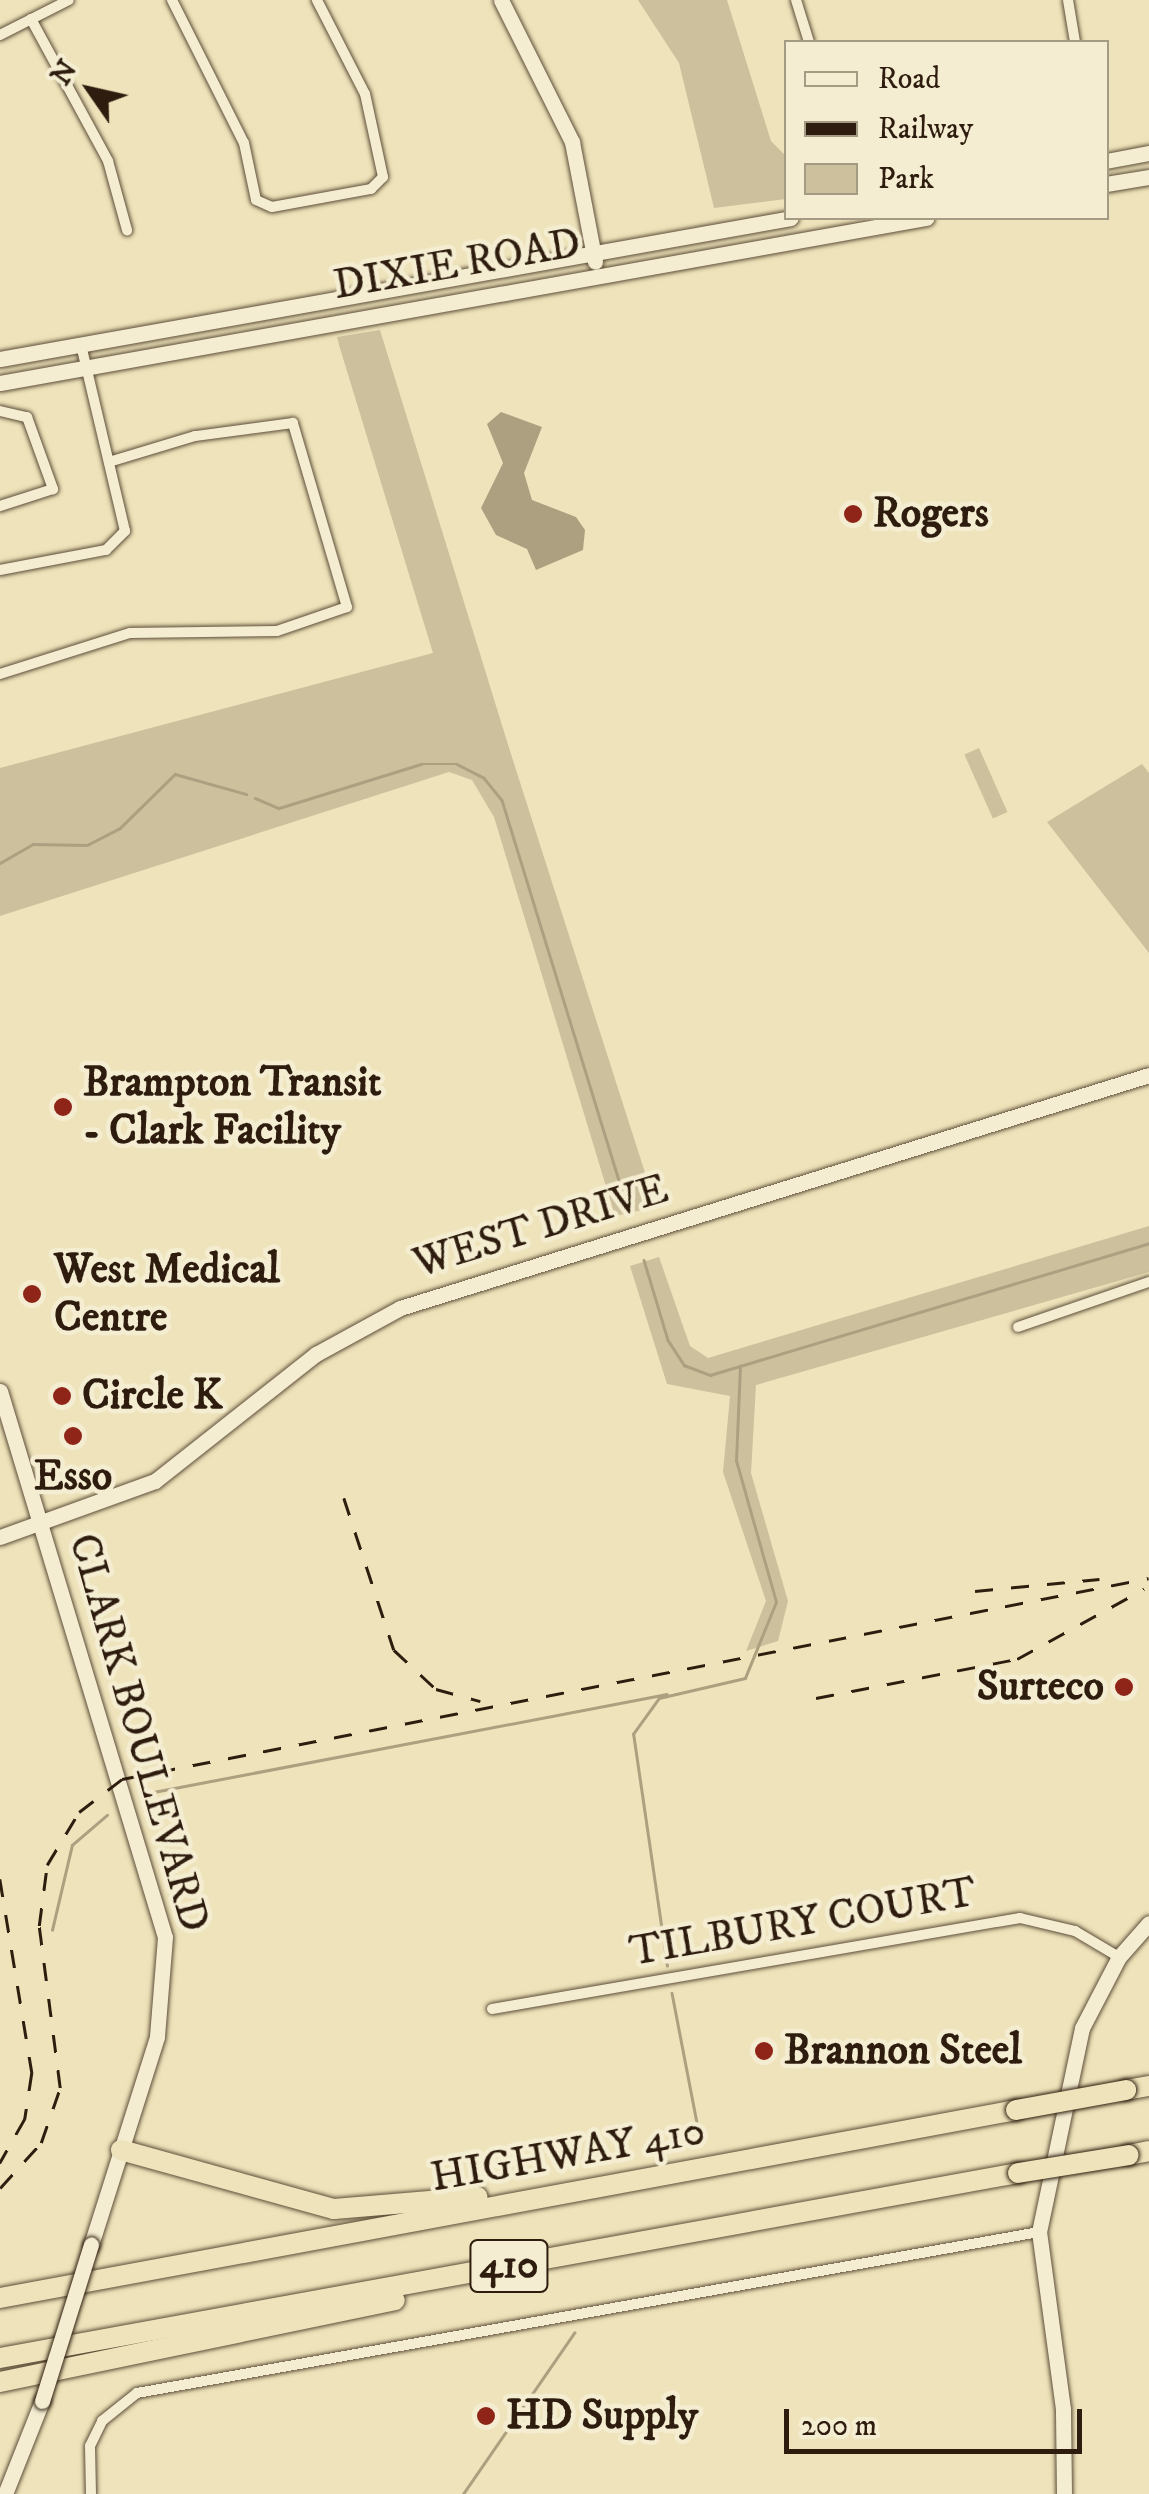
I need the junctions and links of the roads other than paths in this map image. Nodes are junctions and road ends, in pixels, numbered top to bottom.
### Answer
1 (69, 0) edge
2 (172, 0) edge
3 (317, 0) edge
4 (501, 0) edge
5 (796, 0) edge
6 (1068, 0) edge
7 (31, 20) junction
8 (0, 35) edge
9 (808, 40) edge
10 (1076, 40) edge
11 (1149, 153) edge
12 (1109, 160) edge
13 (1149, 177) edge
14 (1109, 184) edge
15 (784, 219) edge
16 (915, 220) edge
17 (127, 230) dead end
18 (594, 252) junction
19 (597, 276) junction
20 (81, 345) junction
21 (0, 359) edge
22 (86, 368) junction
23 (0, 383) edge
24 (0, 411) edge
25 (109, 462) junction
26 (0, 506) edge
27 (0, 570) edge
28 (0, 674) edge
29 (1149, 1075) edge
30 (1149, 1282) edge
31 (1018, 1326) dead end
32 (0, 1391) edge
33 (42, 1527) junction
34 (0, 1537) edge
35 (1149, 1923) edge
36 (1118, 1957) junction
37 (492, 2009) dead end
38 (1149, 2086) edge
39 (121, 2150) junction
40 (1139, 2153) edge
41 (550, 2195) junction
42 (1039, 2232) junction
43 (510, 2266) junction
44 (0, 2298) edge
45 (0, 2358) edge
46 (0, 2382) edge
47 (4, 2494) edge
48 (91, 2494) edge
49 (1064, 2494) edge

1 - 7 street
2 - 3 street
4 - 18 street
5 - 9 street
6 - 10 street
7 - 8 street
7 - 17 street
11 - 12 street
13 - 14 street
15 - 18 street, DIXIE ROAD
16 - 19 street, DIXIE ROAD
18 - 19 street
18 - 20 street, DIXIE ROAD
19 - 22 street, DIXIE ROAD
20 - 21 street, DIXIE ROAD
20 - 22 street
22 - 23 street, DIXIE ROAD
22 - 25 street
24 - 26 street
25 - 27 street
25 - 28 street
29 - 33 street, WEST DRIVE
30 - 31 street
32 - 33 street, CLARK BOULEVARD
33 - 34 street, WEST DRIVE
33 - 39 street, CLARK BOULEVARD
35 - 36 street
36 - 37 street, TILBURY COURT
36 - 42 street
38 - 41 highway, HIGHWAY 410 / 410, bridge
39 - 41 highway
39 - 47 street, CLARK BOULEVARD, bridge
40 - 43 highway, 410, bridge
41 - 44 highway, HIGHWAY 410 / 410
42 - 48 street
42 - 49 street
43 - 45 highway, 410
43 - 46 highway

